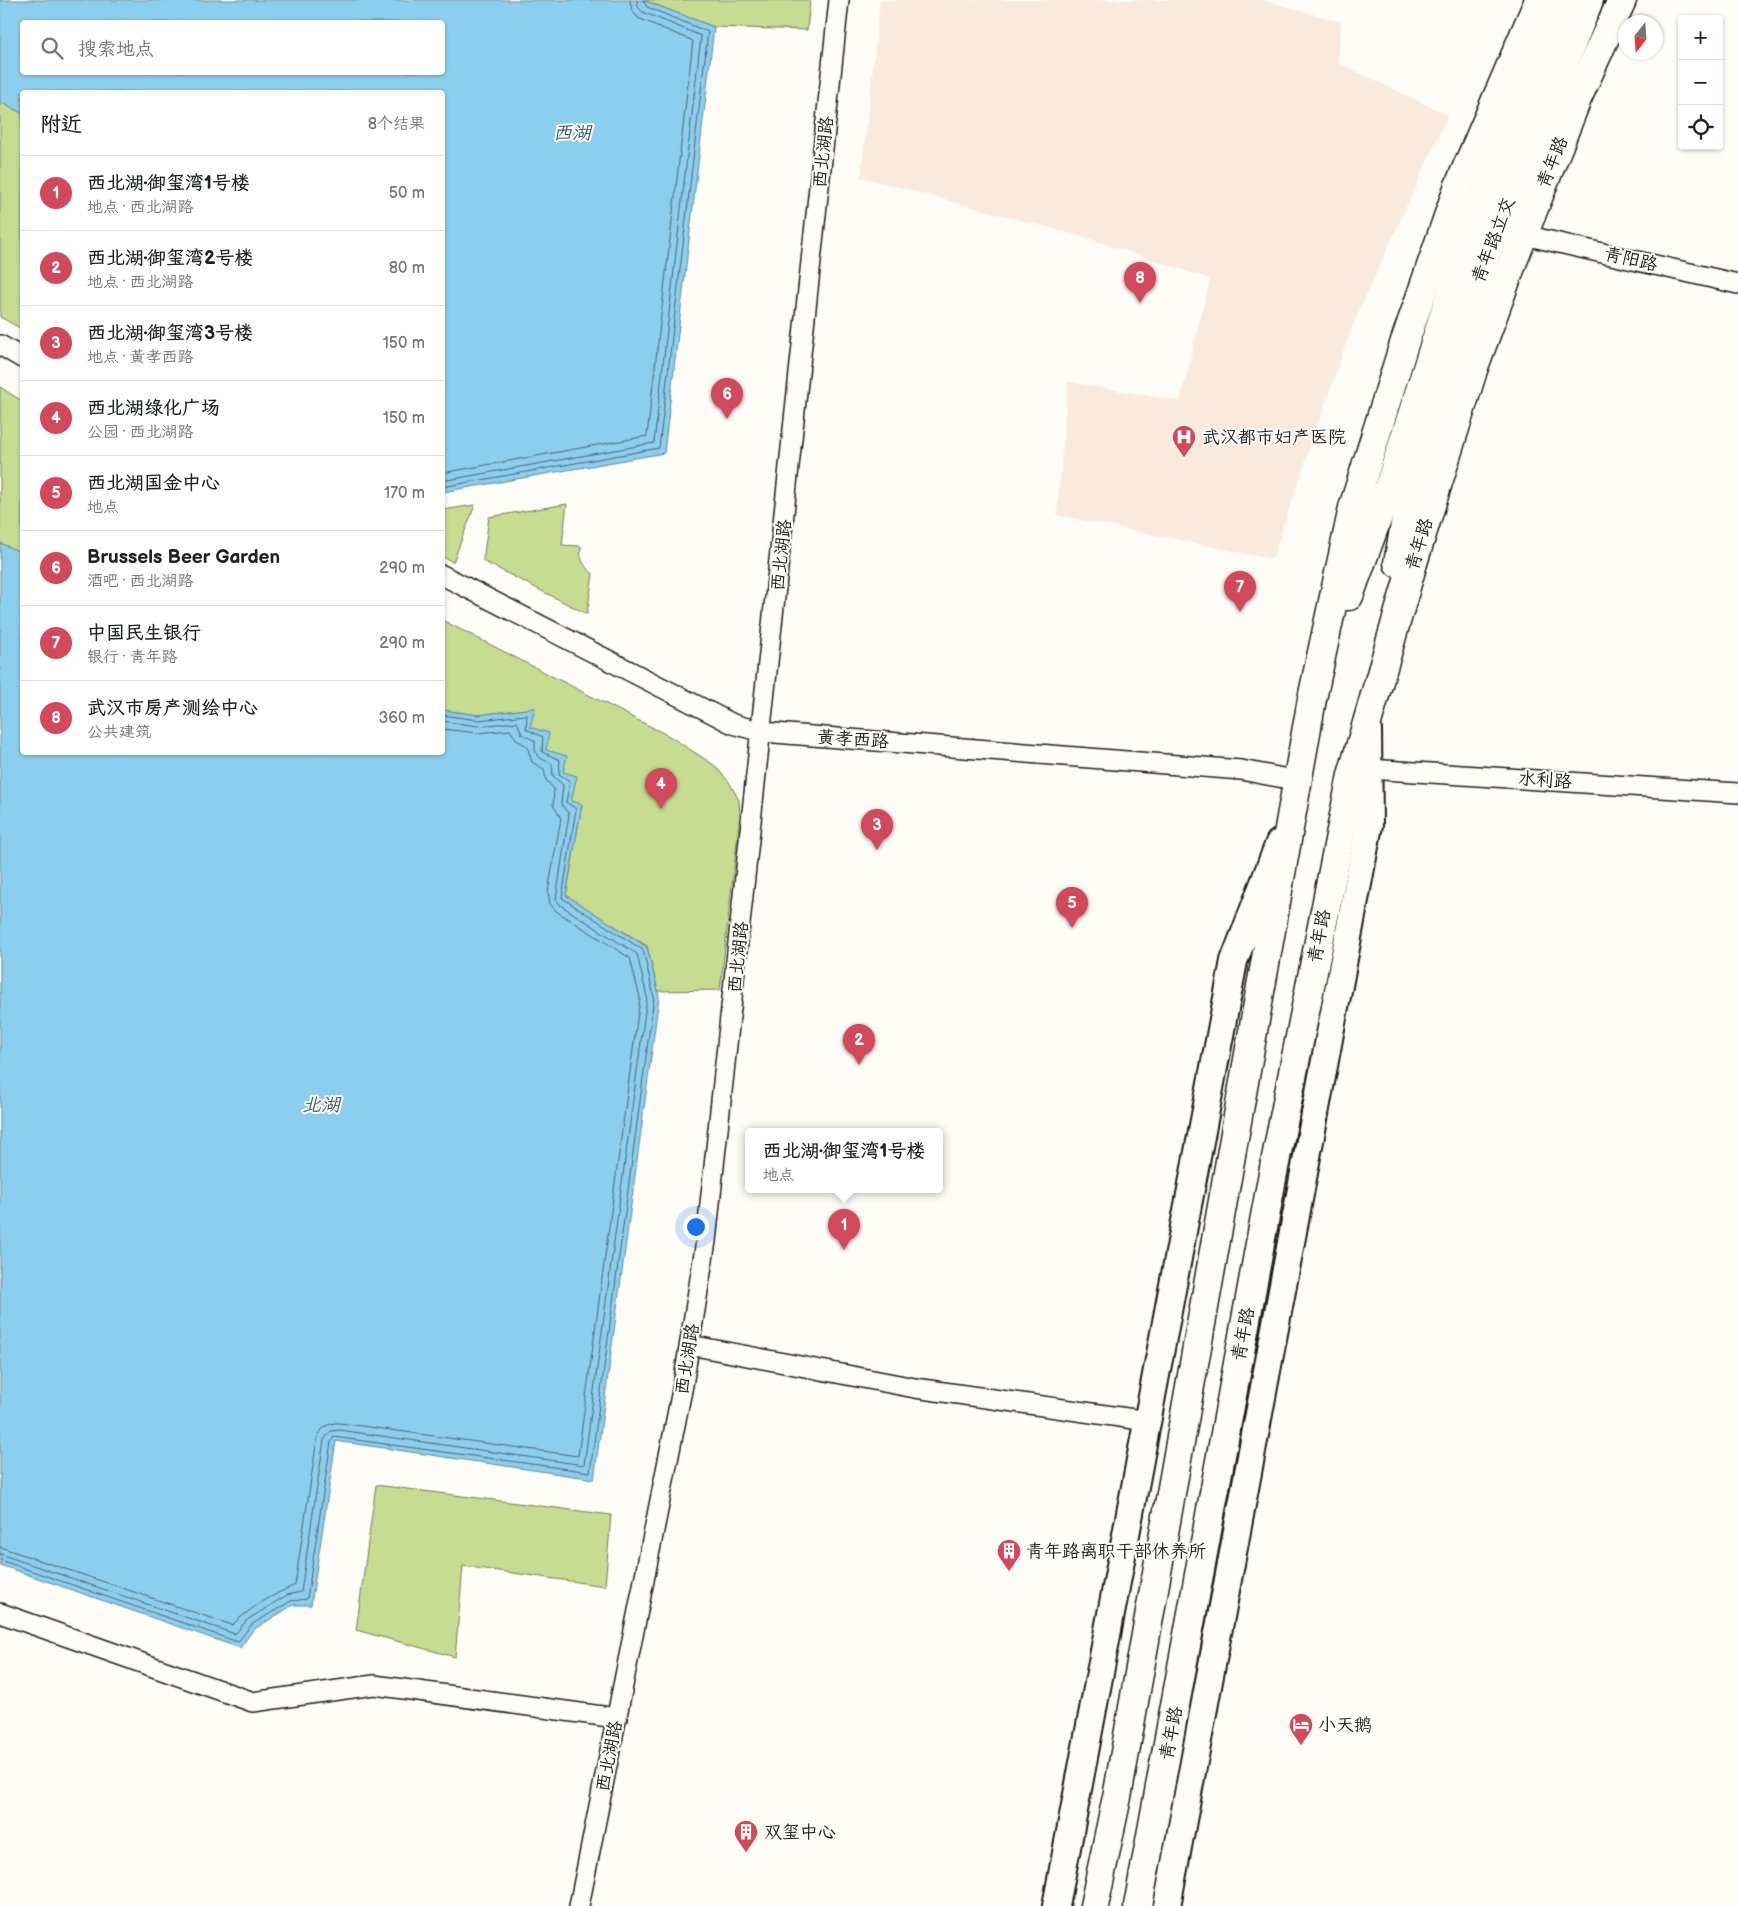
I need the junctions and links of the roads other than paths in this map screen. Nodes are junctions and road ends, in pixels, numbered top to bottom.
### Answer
1 (839, 0) edge
2 (1539, 0) edge
3 (1563, 0) edge
4 (1590, 0) edge
5 (1622, 0) edge
6 (1524, 234) junction
7 (1738, 284) edge
8 (0, 345) edge
9 (20, 357) edge
10 (1401, 483) junction
11 (445, 577) edge
12 (1312, 699) junction
13 (1371, 705) junction
14 (762, 732) junction
15 (1361, 772) junction
16 (1297, 792) junction
17 (1738, 793) edge
18 (690, 1345) junction
19 (1148, 1421) junction
20 (0, 1613) edge
21 (617, 1718) junction
22 (1149, 1846) junction
23 (579, 1906) edge
24 (1056, 1906) edge
25 (1094, 1906) edge
26 (1138, 1906) edge
27 (1152, 1906) edge
28 (1167, 1906) edge

1 - 14 street, 西北湖路
2 - 12 main road
3 - 10 main road, 青年路立交
4 - 10 main road, 青年路立交
5 - 6 main road, 青年路
6 - 7 street, 青阳路
6 - 13 main road, 青年路
8 - 9 street
10 - 12 main road
10 - 13 main road
11 - 14 street, 黄孝西路
12 - 16 main road
13 - 15 main road, 青年路
14 - 16 street, 黄孝西路
14 - 18 street, 西北湖路
15 - 17 street, 水利路
15 - 22 main road, 青年路
15 - 28 main road
16 - 19 main road
16 - 25 main road
18 - 19 street
18 - 21 street, 西北湖路
19 - 24 main road
20 - 21 street
21 - 23 street, 西北湖路
22 - 26 main road, 青年路
22 - 27 main road

